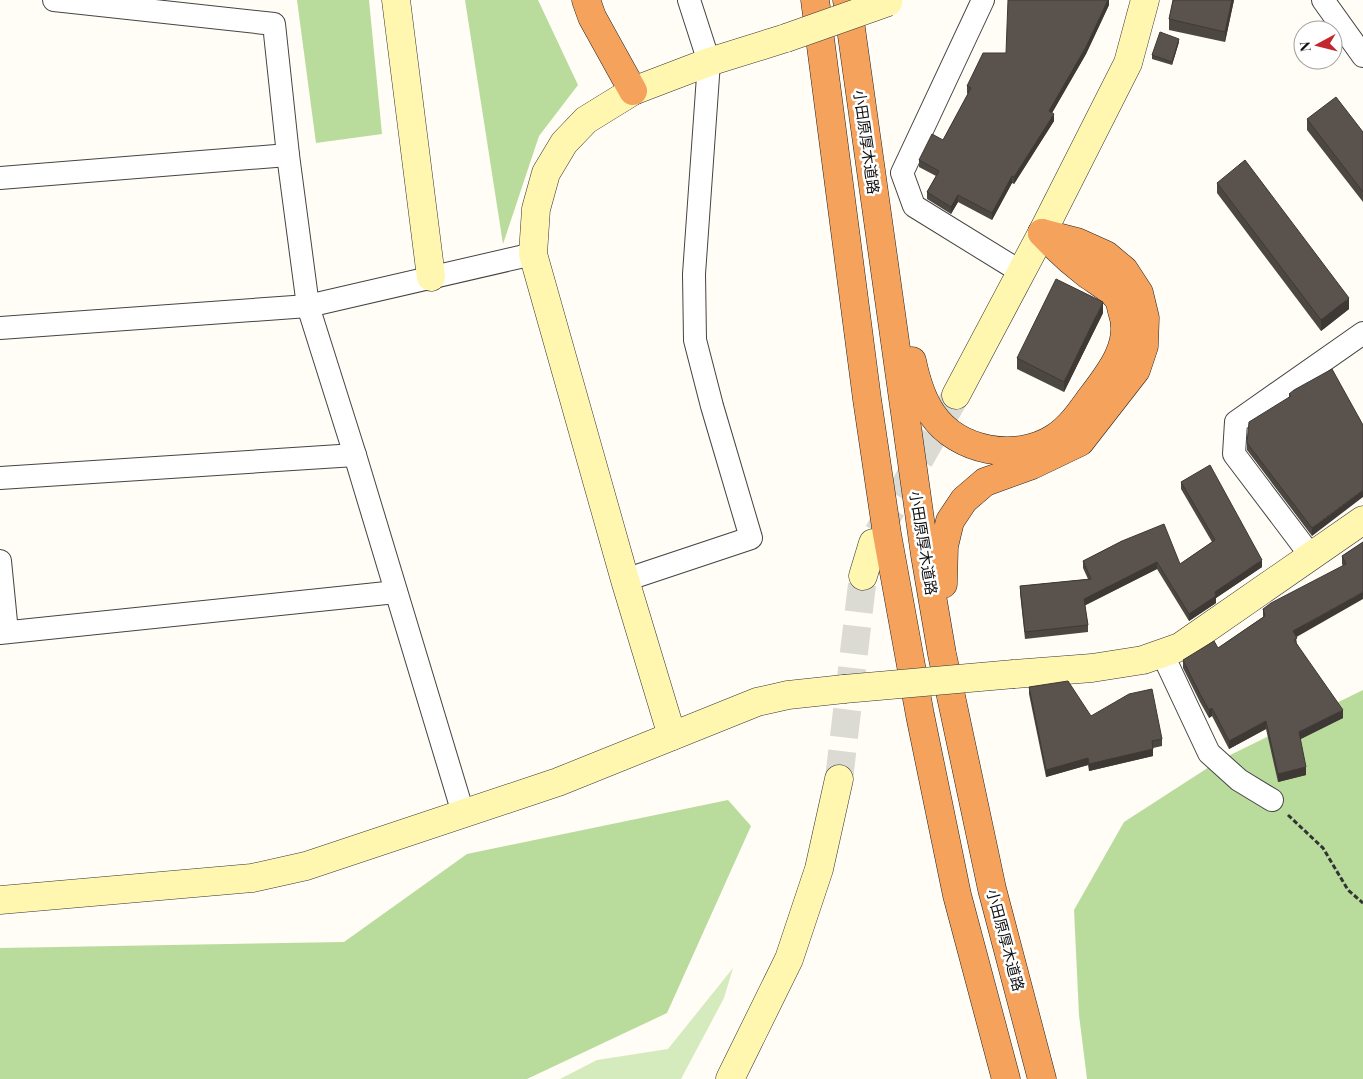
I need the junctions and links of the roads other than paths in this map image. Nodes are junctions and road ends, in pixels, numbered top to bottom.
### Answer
1 (54, 0) edge
2 (396, 0) edge
3 (586, 0) edge
4 (604, 0) edge
5 (689, 0) edge
6 (815, 0) edge
7 (847, 0) edge
8 (983, 0) edge
9 (1145, 0) edge
10 (1323, 0) edge
11 (891, 1) edge
12 (1363, 56) edge
13 (709, 62) junction
14 (633, 91) junction
15 (865, 134) junction
16 (288, 155) junction
17 (0, 178) edge
18 (1042, 233) junction
19 (533, 254) junction
20 (1021, 272) junction
21 (431, 277) junction
22 (308, 306) junction
23 (0, 328) edge
24 (1363, 333) edge
25 (956, 395) tunnel mouth
26 (355, 455) junction
27 (0, 478) edge
28 (1363, 520) edge
29 (873, 543) tunnel mouth
30 (1311, 556) junction
31 (0, 561) edge
32 (863, 576) tunnel mouth
33 (625, 580) junction
34 (396, 592) junction
35 (3, 632) edge
36 (1162, 653) junction
37 (942, 654) junction
38 (672, 736) junction
39 (839, 779) tunnel mouth
40 (1272, 800) road end
41 (463, 813) junction
42 (0, 900) edge
43 (730, 1079) edge
44 (1006, 1079) edge
45 (1042, 1079) edge

1 - 16 street
2 - 21 street
3 - 14 highway
4 - 14 highway
5 - 13 street
6 - 44 highway
7 - 15 highway, 小田原厚木道路
8 - 20 street
9 - 18 street
10 - 12 street
11 - 13 street, bridge
13 - 14 street
13 - 33 street
14 - 19 street
15 - 18 highway
15 - 37 highway, 小田原厚木道路
16 - 17 street
16 - 22 street
18 - 20 street
18 - 37 highway
19 - 21 street
19 - 33 street
20 - 25 street
21 - 22 street
22 - 23 street
22 - 26 street
24 - 30 street
26 - 27 street
26 - 34 street
28 - 30 street
29 - 32 street
30 - 36 street
31 - 35 street
33 - 38 street
34 - 35 street
34 - 41 street
36 - 38 street, bridge
36 - 40 street
37 - 45 highway, 小田原厚木道路
38 - 41 street
39 - 43 street
41 - 42 street

